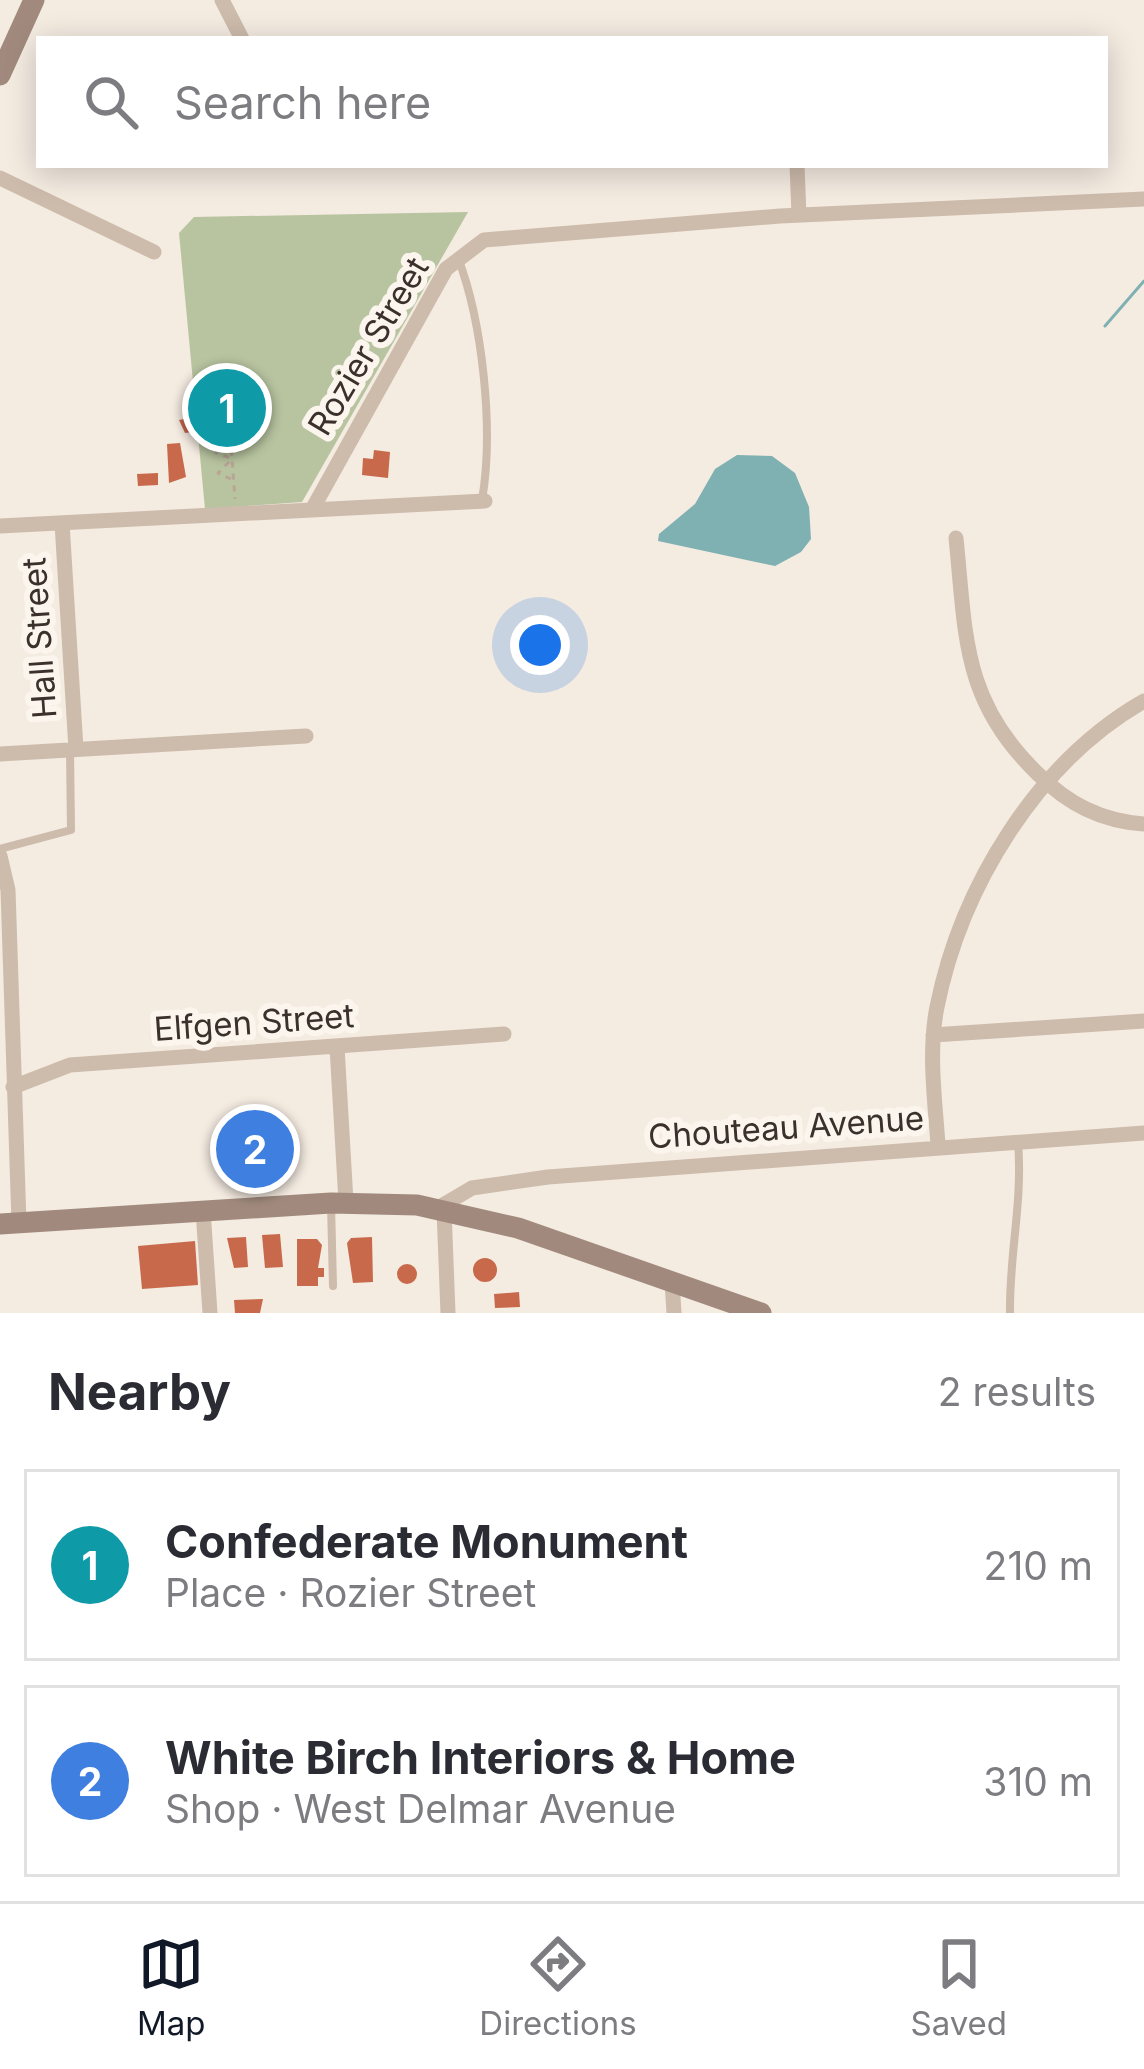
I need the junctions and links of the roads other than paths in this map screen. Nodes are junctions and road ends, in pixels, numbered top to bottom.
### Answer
1 (34, 0) edge
2 (222, 0) edge
3 (240, 36) edge
4 (0, 75) edge
5 (796, 168) edge
6 (0, 178) edge
7 (1144, 200) edge
8 (799, 215) junction
9 (154, 252) dead end
10 (458, 256) junction
11 (483, 501) joint
12 (313, 508) junction
13 (62, 524) junction
14 (0, 526) edge
15 (956, 538) dead end
16 (1144, 701) edge
17 (306, 736) dead end
18 (73, 750) junction
19 (0, 754) edge
20 (1046, 783) junction
21 (1144, 824) edge
22 (0, 852) edge
23 (1144, 1021) edge
24 (504, 1034) dead end
25 (933, 1034) junction
26 (337, 1046) junction
27 (7, 1087) edge
28 (1144, 1133) edge
29 (1018, 1141) junction
30 (938, 1145) junction
31 (339, 1202) junction
32 (441, 1209) junction
33 (203, 1210) junction
34 (10, 1223) edge
35 (672, 1281) junction
36 (332, 1286) dead end
37 (210, 1313) edge
38 (448, 1313) edge
39 (674, 1313) edge
40 (761, 1313) edge
41 (1010, 1313) edge

1 - 4 street
2 - 3 street
5 - 8 street
6 - 9 street
7 - 8 street, Rozier Street
8 - 10 street, Rozier Street
10 - 11 lane
10 - 12 street, Rozier Street
11 - 12 street
12 - 13 street
13 - 14 street
13 - 18 street, Hall Street
15 - 20 street
16 - 20 street
17 - 18 street
18 - 19 street
18 - 22 lane
20 - 21 street
20 - 25 street
22 - 27 street
23 - 25 street
24 - 26 street, Elfgen Street
25 - 30 street
26 - 27 street, Elfgen Street
26 - 31 street
27 - 34 street
28 - 29 street, Chouteau Avenue
29 - 30 street, Chouteau Avenue
29 - 41 lane
30 - 32 street, Chouteau Avenue
31 - 32 street
31 - 33 street
31 - 36 lane
32 - 35 street
32 - 38 street
33 - 34 street
33 - 37 street
35 - 39 street
35 - 40 street

